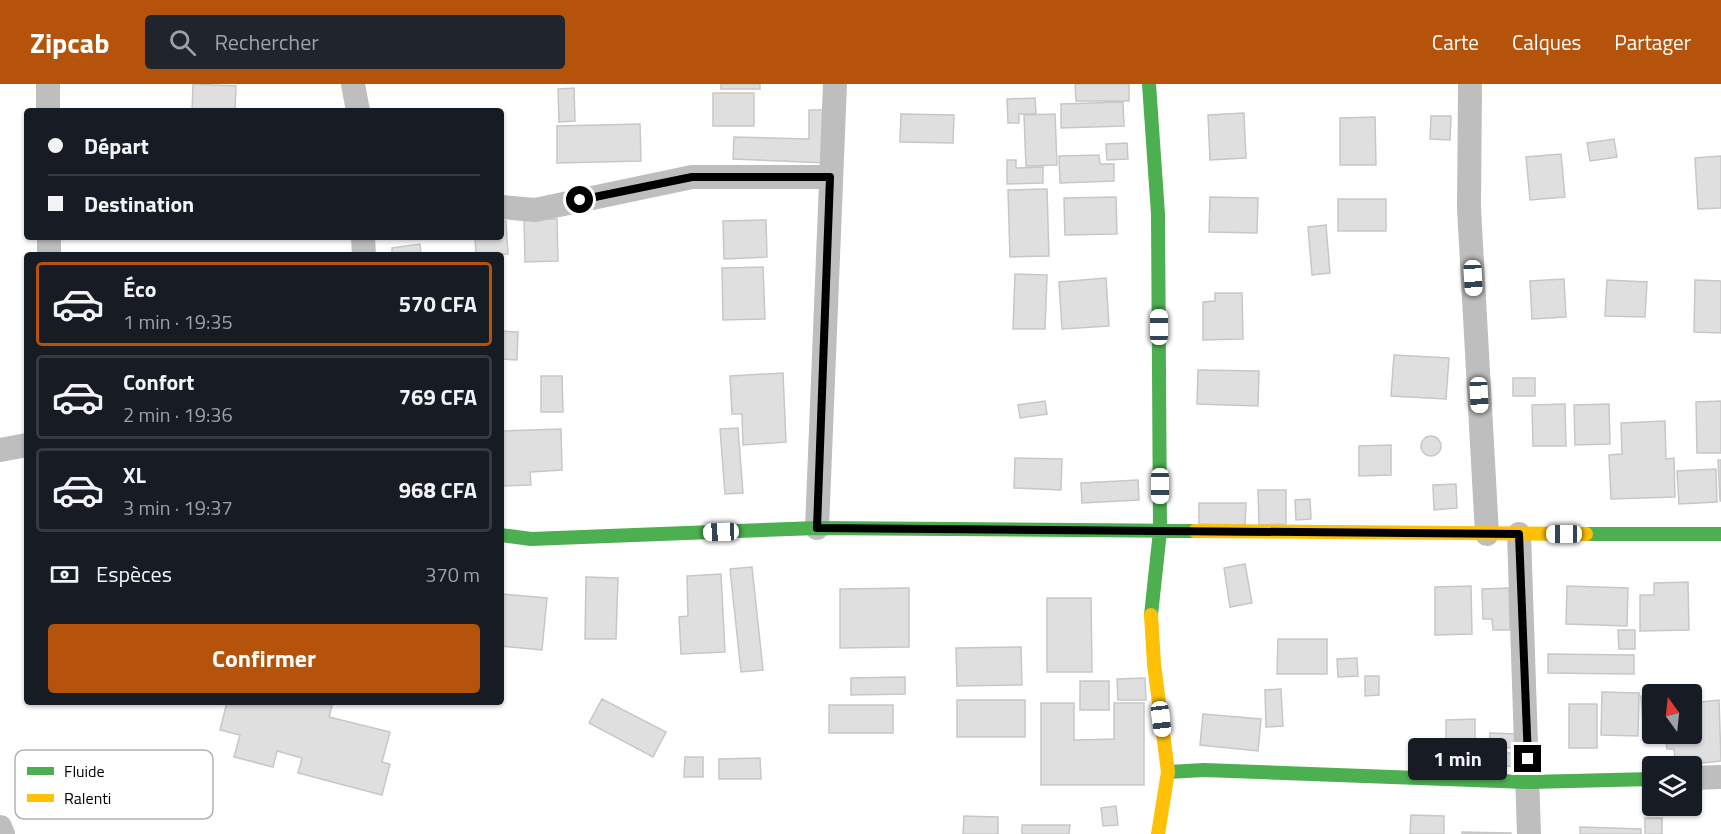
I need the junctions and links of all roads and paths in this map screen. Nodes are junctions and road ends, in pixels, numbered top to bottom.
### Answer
1 (48, 84) edge
2 (353, 84) edge
3 (835, 84) edge
4 (1149, 84) edge
5 (1470, 84) edge
6 (48, 108) edge
7 (357, 108) edge
8 (830, 177) junction
9 (504, 207) edge
10 (24, 446) edge
11 (0, 450) edge
12 (817, 528) junction
13 (1160, 531) junction
14 (1487, 534) junction
15 (1519, 534) junction
16 (1721, 534) edge
17 (504, 535) edge
18 (1168, 772) junction
19 (1721, 777) edge
20 (1702, 778) edge
21 (1642, 779) edge
22 (1528, 782) junction
23 (0, 827) edge
24 (3, 834) edge
25 (1158, 834) edge
26 (1529, 834) edge

1 - 6 street
2 - 7 street
3 - 8 street
4 - 13 street
5 - 14 street
8 - 9 street
8 - 12 street
10 - 11 street
12 - 13 street
12 - 17 street
13 - 14 street
13 - 18 street
14 - 15 street
15 - 16 street
15 - 22 street
18 - 22 street
18 - 25 street
19 - 20 street
21 - 22 street
22 - 26 street
23 - 24 street

